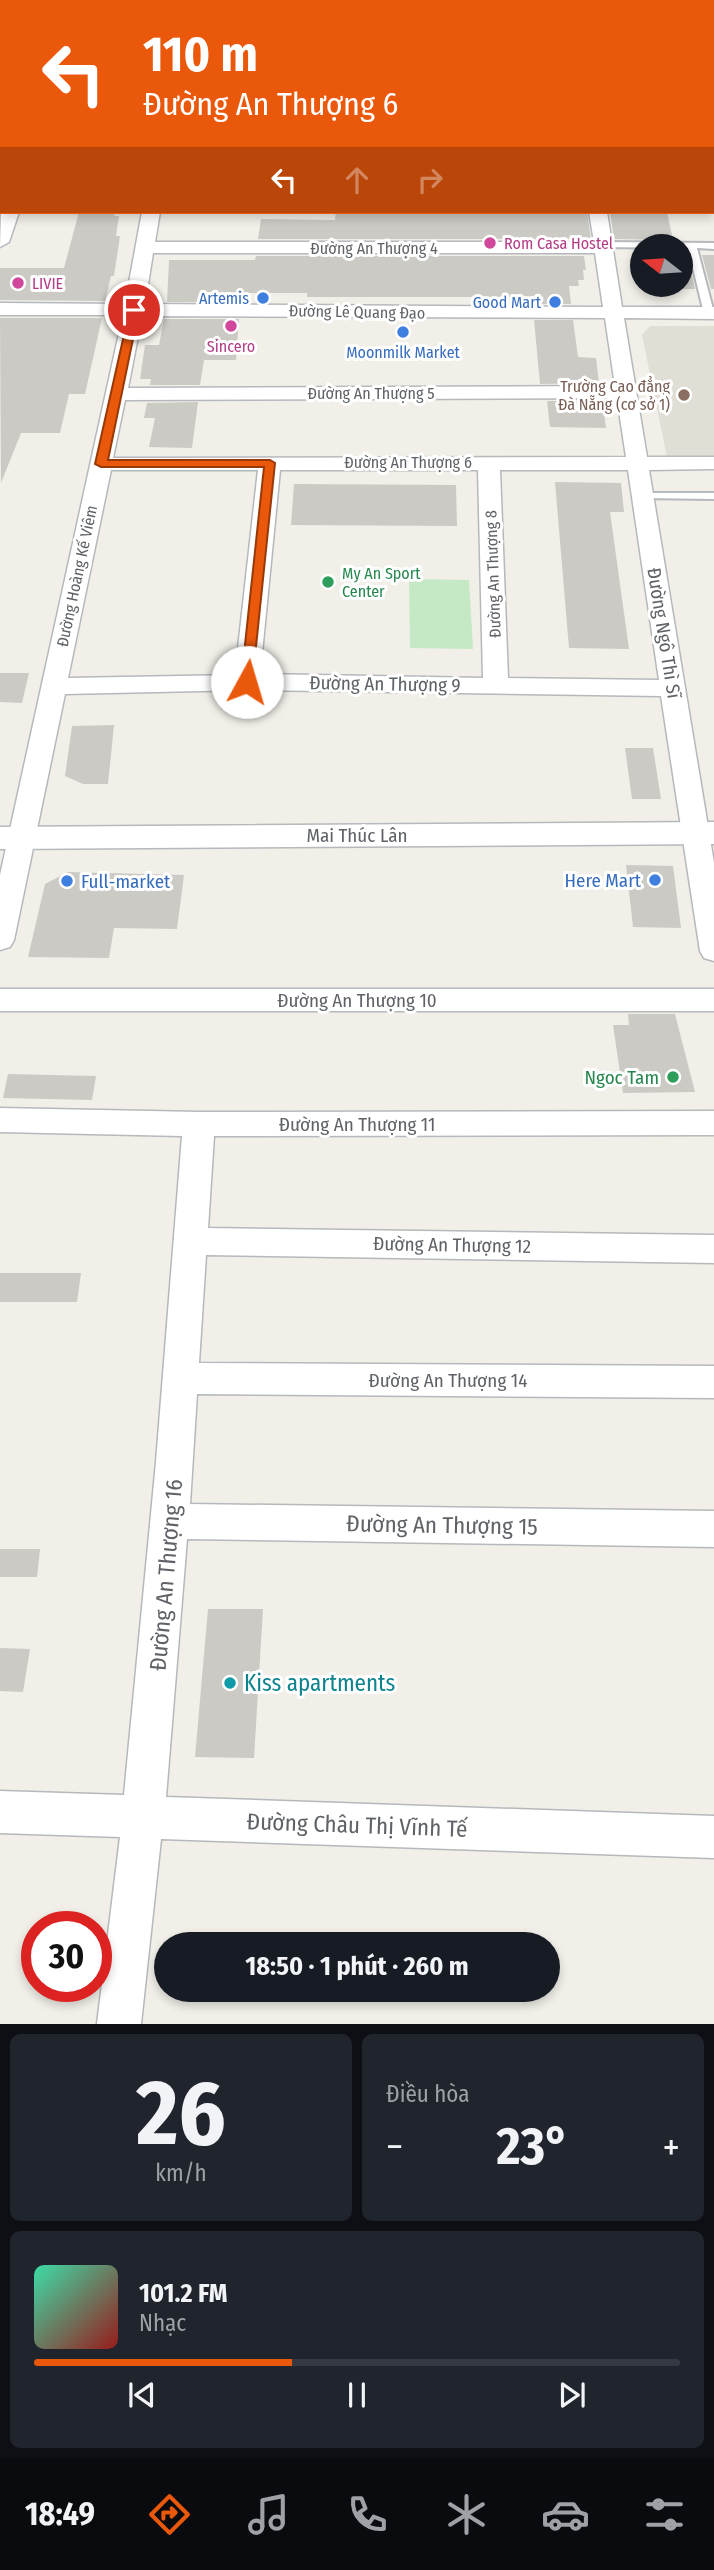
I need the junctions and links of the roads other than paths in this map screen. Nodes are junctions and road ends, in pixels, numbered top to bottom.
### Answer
1 (9, 214) edge
2 (151, 214) edge
3 (598, 214) edge
4 (0, 242) edge
5 (603, 246) junction
6 (630, 246) edge
7 (693, 246) edge
8 (714, 246) edge
9 (144, 248) junction
10 (693, 249) edge
11 (0, 309) edge
12 (134, 310) junction
13 (712, 313) edge
14 (613, 314) junction
15 (625, 392) junction
16 (116, 394) junction
17 (489, 462) junction
18 (270, 463) junction
19 (714, 463) edge
20 (101, 464) junction
21 (637, 464) junction
22 (642, 496) junction
23 (714, 496) edge
24 (247, 682) junction
25 (55, 686) junction
26 (496, 686) junction
27 (672, 688) junction
28 (705, 833) edge
29 (11, 837) edge
30 (0, 940) edge
31 (714, 951) edge
32 (0, 1000) edge
33 (714, 1000) edge
34 (0, 1120) edge
35 (714, 1123) edge
36 (199, 1124) junction
37 (191, 1241) junction
38 (714, 1249) edge
39 (183, 1378) junction
40 (714, 1382) edge
41 (170, 1521) junction
42 (714, 1529) edge
43 (0, 1812) edge
44 (145, 1818) junction
45 (714, 1837) edge
46 (119, 2024) edge

1 - 4 street
2 - 9 street, Đường Hoàng Kế Viêm
3 - 5 street, Đường Ngô Thì Sĩ
5 - 6 lane
5 - 9 street, Đường An Thượng 4
5 - 14 street, Đường Ngô Thì Sĩ
7 - 8 lane
9 - 12 street, Đường Hoàng Kế Viêm
10 - 13 lane
11 - 12 street, Đường Lê Quang Đạo
12 - 14 street, Đường Lê Quang Đạo
12 - 16 street, Đường Hoàng Kế Viêm
13 - 14 street, Đường Lê Quang Đạo
14 - 15 street, Đường Ngô Thì Sĩ
15 - 16 street, Đường An Thượng 5
15 - 21 street, Đường Ngô Thì Sĩ
16 - 20 street, Đường Hoàng Kế Viêm
17 - 18 street, Đường An Thượng 6
17 - 21 street, Đường An Thượng 6
17 - 26 street, Đường An Thượng 8
18 - 20 street, Đường An Thượng 6
18 - 24 street
19 - 21 street, Đường An Thượng 6
20 - 25 street, Đường Hoàng Kế Viêm
21 - 22 street, Đường Ngô Thì Sĩ
22 - 23 lane
22 - 27 street, Đường Ngô Thì Sĩ
24 - 25 street, Đường An Thượng 9
24 - 26 street, Đường An Thượng 9
25 - 29 street, Đường Hoàng Kế Viêm
26 - 27 street, Đường An Thượng 9
27 - 28 street, Đường Ngô Thì Sĩ
28 - 29 street, Mai Thúc Lân
28 - 31 street, Đường Ngô Thì Sĩ
29 - 30 street, Đường Hoàng Kế Viêm
32 - 33 street, Đường An Thượng 10
34 - 36 street, Đường An Thượng 11
35 - 36 street, Đường An Thượng 11
36 - 37 street, Đường An Thượng 16
37 - 38 street, Đường An Thượng 12
37 - 39 street, Đường An Thượng 16
39 - 40 street, Đường An Thượng 14
39 - 41 street, Đường An Thượng 16
41 - 42 street, Đường An Thượng 15
41 - 44 street, Đường An Thượng 16
43 - 44 street, Đường Châu Thị Vĩnh Tế
44 - 45 street, Đường Châu Thị Vĩnh Tế
44 - 46 street, Đường An Thượng 16

